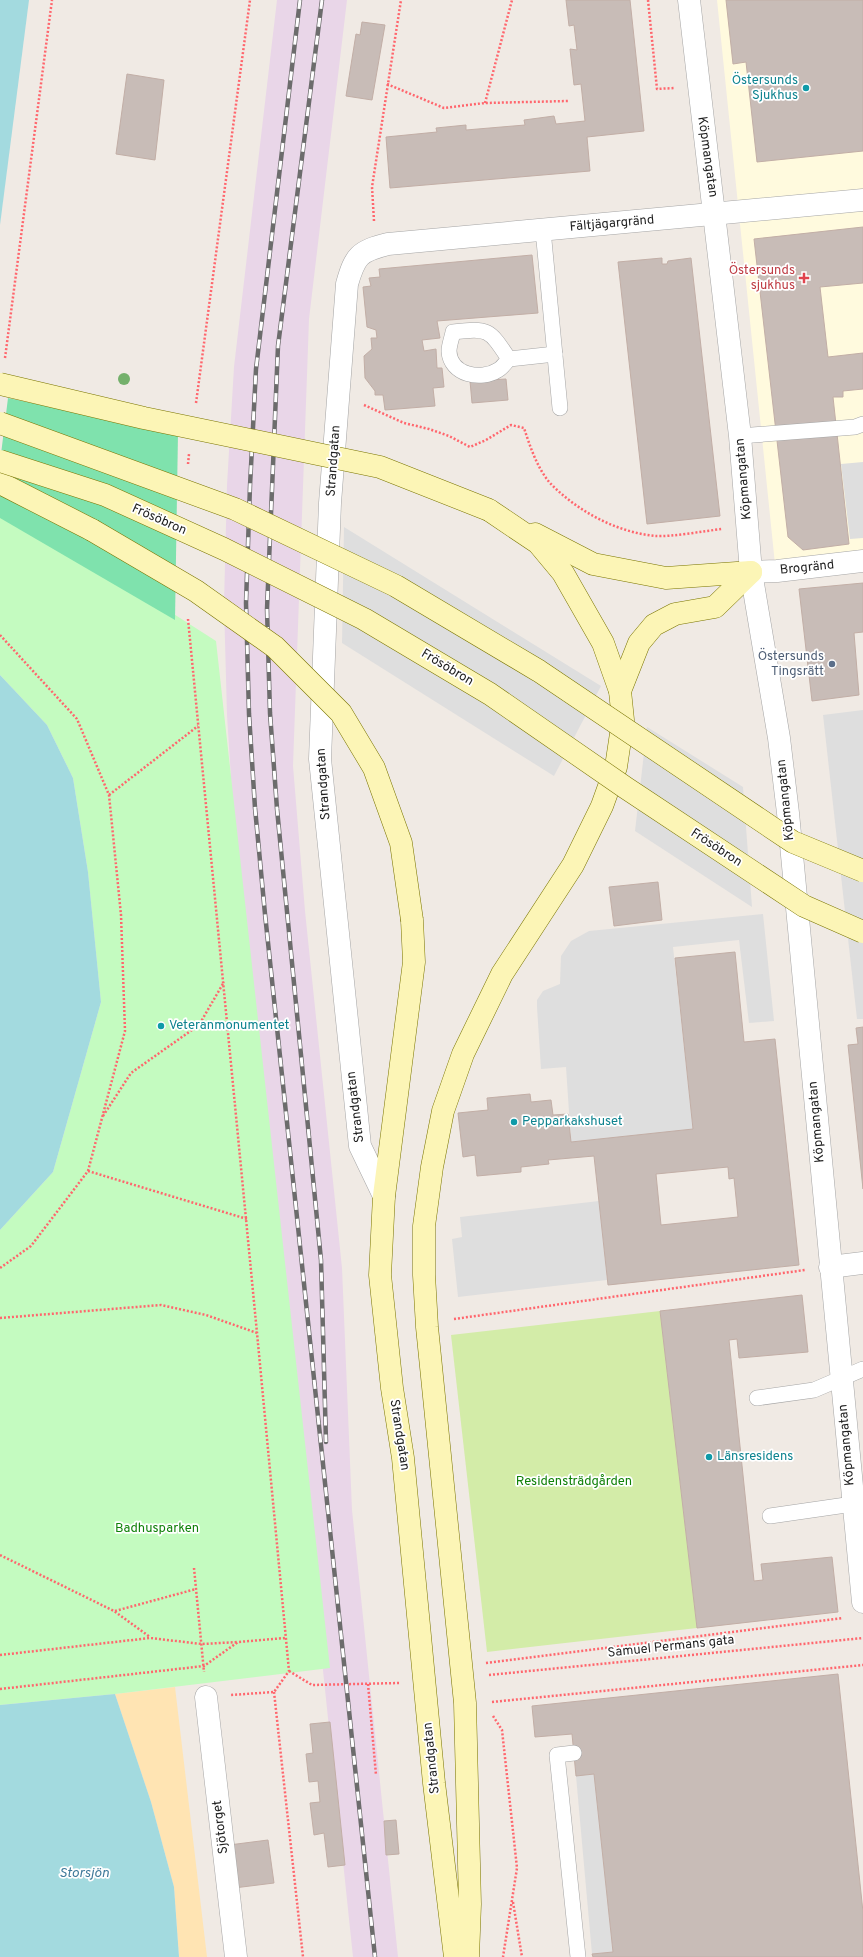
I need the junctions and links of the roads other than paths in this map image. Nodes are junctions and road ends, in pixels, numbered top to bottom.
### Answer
1 (688, 0) edge
2 (863, 200) edge
3 (715, 214) junction
4 (543, 230) junction
5 (369, 250) joint
6 (555, 354) junction
7 (509, 358) dead end
8 (0, 384) edge
9 (560, 408) dead end
10 (0, 423) edge
11 (863, 424) edge
12 (740, 436) junction
13 (0, 461) edge
14 (0, 483) edge
15 (489, 510) junction
16 (863, 561) edge
17 (751, 572) junction
18 (620, 691) junction
19 (863, 871) edge
20 (863, 932) edge
21 (384, 1196) junction
22 (863, 1263) edge
23 (830, 1267) junction
24 (863, 1369) edge
25 (841, 1380) junction
26 (757, 1398) dead end
27 (853, 1504) junction
28 (770, 1516) dead end
29 (859, 1532) edge
30 (863, 1602) edge
31 (206, 1697) road end
32 (574, 1753) dead end
33 (236, 1957) edge
34 (455, 1957) edge
35 (468, 1957) edge
36 (578, 1957) edge

1 - 3 street, Köpmangatan
2 - 3 street, Fältjägargränd
3 - 4 street, Fältjägargränd
3 - 12 street, Köpmangatan
4 - 5 street, Fältjägargränd
4 - 6 lane
5 - 21 street, Strandgatan
6 - 7 lane
6 - 9 lane
8 - 15 main road, bridge
10 - 19 main road, bridge
11 - 12 lane
12 - 17 street, Köpmangatan
13 - 20 main road, Frösöbron, bridge
14 - 21 main road, bridge
15 - 17 main road
15 - 18 main road
16 - 17 street, Brogränd
17 - 18 main road
17 - 23 street, Köpmangatan
18 - 35 main road
21 - 34 main road, Strandgatan
22 - 23 street
23 - 25 street, Köpmangatan
24 - 25 lane
25 - 26 lane
25 - 27 street, Köpmangatan
27 - 28 lane
27 - 29 street, Köpmangatan
29 - 30 street, Köpmangatan
31 - 33 street, Sjötorget
32 - 36 lane

